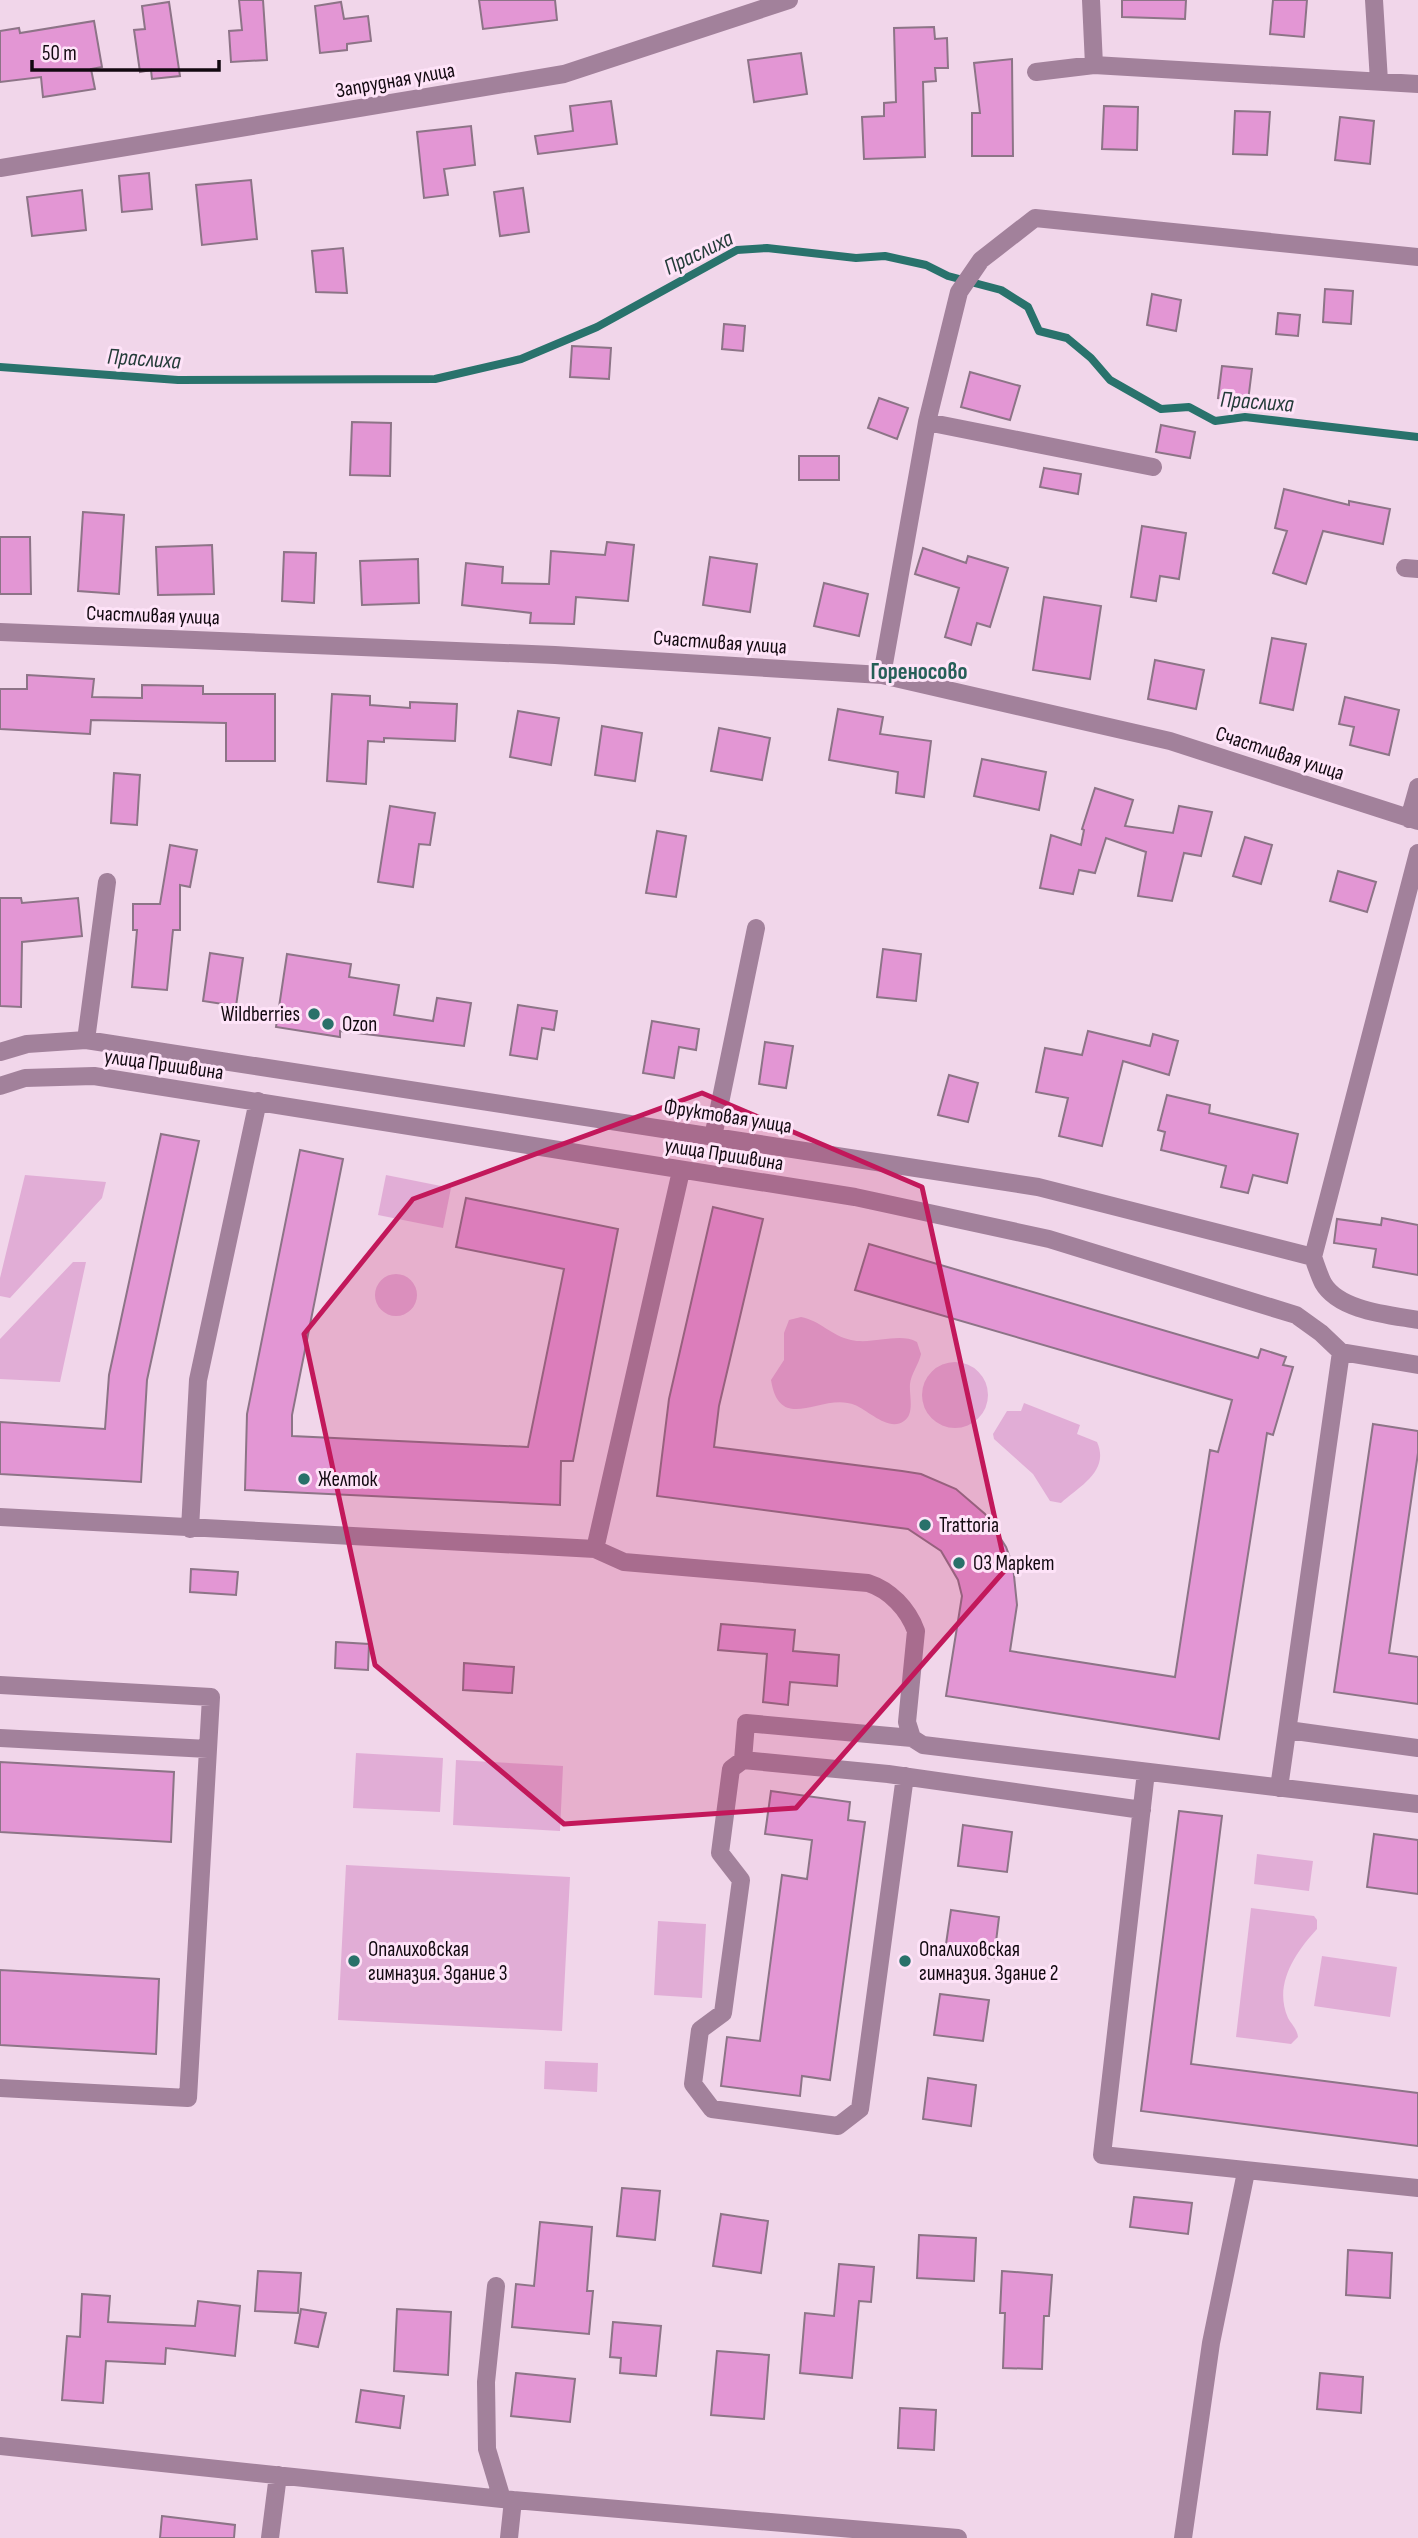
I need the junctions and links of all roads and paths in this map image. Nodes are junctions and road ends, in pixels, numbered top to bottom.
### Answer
1 (789, 0) edge
2 (1091, 0) edge
3 (1374, 0) edge
4 (1094, 65) junction
5 (1036, 72) dead end
6 (1378, 80) junction
7 (1418, 84) edge
8 (0, 168) edge
9 (1418, 257) edge
10 (927, 422) junction
11 (1153, 467) dead end
12 (0, 632) edge
13 (881, 675) junction
14 (1418, 787) edge
15 (1413, 820) edge
16 (1418, 853) edge
17 (107, 881) dead end
18 (757, 928) dead end
19 (86, 1040) junction
20 (0, 1052) edge
21 (0, 1086) edge
22 (258, 1101) junction
23 (713, 1137) junction
24 (681, 1171) junction
25 (1313, 1257) junction
26 (1418, 1320) edge
27 (1341, 1352) junction
28 (1418, 1365) edge
29 (0, 1517) edge
30 (190, 1529) junction
31 (595, 1549) junction
32 (0, 1685) edge
33 (1288, 1730) junction
34 (0, 1738) edge
35 (912, 1738) junction
36 (1418, 1748) edge
37 (208, 1749) junction
38 (743, 1760) junction
39 (1146, 1772) junction
40 (905, 1776) junction
41 (1279, 1788) junction
42 (1418, 1804) edge
43 (1142, 1810) junction
44 (0, 2088) edge
45 (1246, 2172) junction
46 (1418, 2188) edge
47 (496, 2286) dead end
48 (0, 2446) edge
49 (278, 2475) junction
50 (507, 2500) junction
51 (270, 2538) edge
52 (509, 2538) edge
53 (958, 2538) edge
54 (1183, 2538) edge

1 - 8 street, Запрудная улица
2 - 4 street
3 - 6 street
4 - 5 street
4 - 6 street
6 - 7 street
9 - 10 street
10 - 11 street
10 - 13 street
12 - 13 street, Счастливая улица
13 - 15 street, Счастливая улица
14 - 15 street
16 - 25 street
17 - 19 street
18 - 23 street
19 - 20 street, Фруктовая улица
19 - 23 street, Фруктовая улица
21 - 22 street, улица Пришвина
22 - 24 street, улица Пришвина
22 - 30 street
23 - 25 street, Фруктовая улица
24 - 27 street, улица Пришвина
24 - 31 street
25 - 26 street
27 - 28 street
27 - 33 street
29 - 30 street
30 - 31 street
31 - 35 street
32 - 37 street
33 - 36 street
33 - 41 street
34 - 37 street
35 - 38 street
35 - 39 street
37 - 44 street
38 - 40 street
38 - 40 street
39 - 41 street
39 - 43 street
40 - 43 street
41 - 42 street
43 - 45 street
45 - 46 street
45 - 54 street
47 - 50 street
48 - 49 street
49 - 50 street
49 - 51 street
50 - 52 street
50 - 53 street

